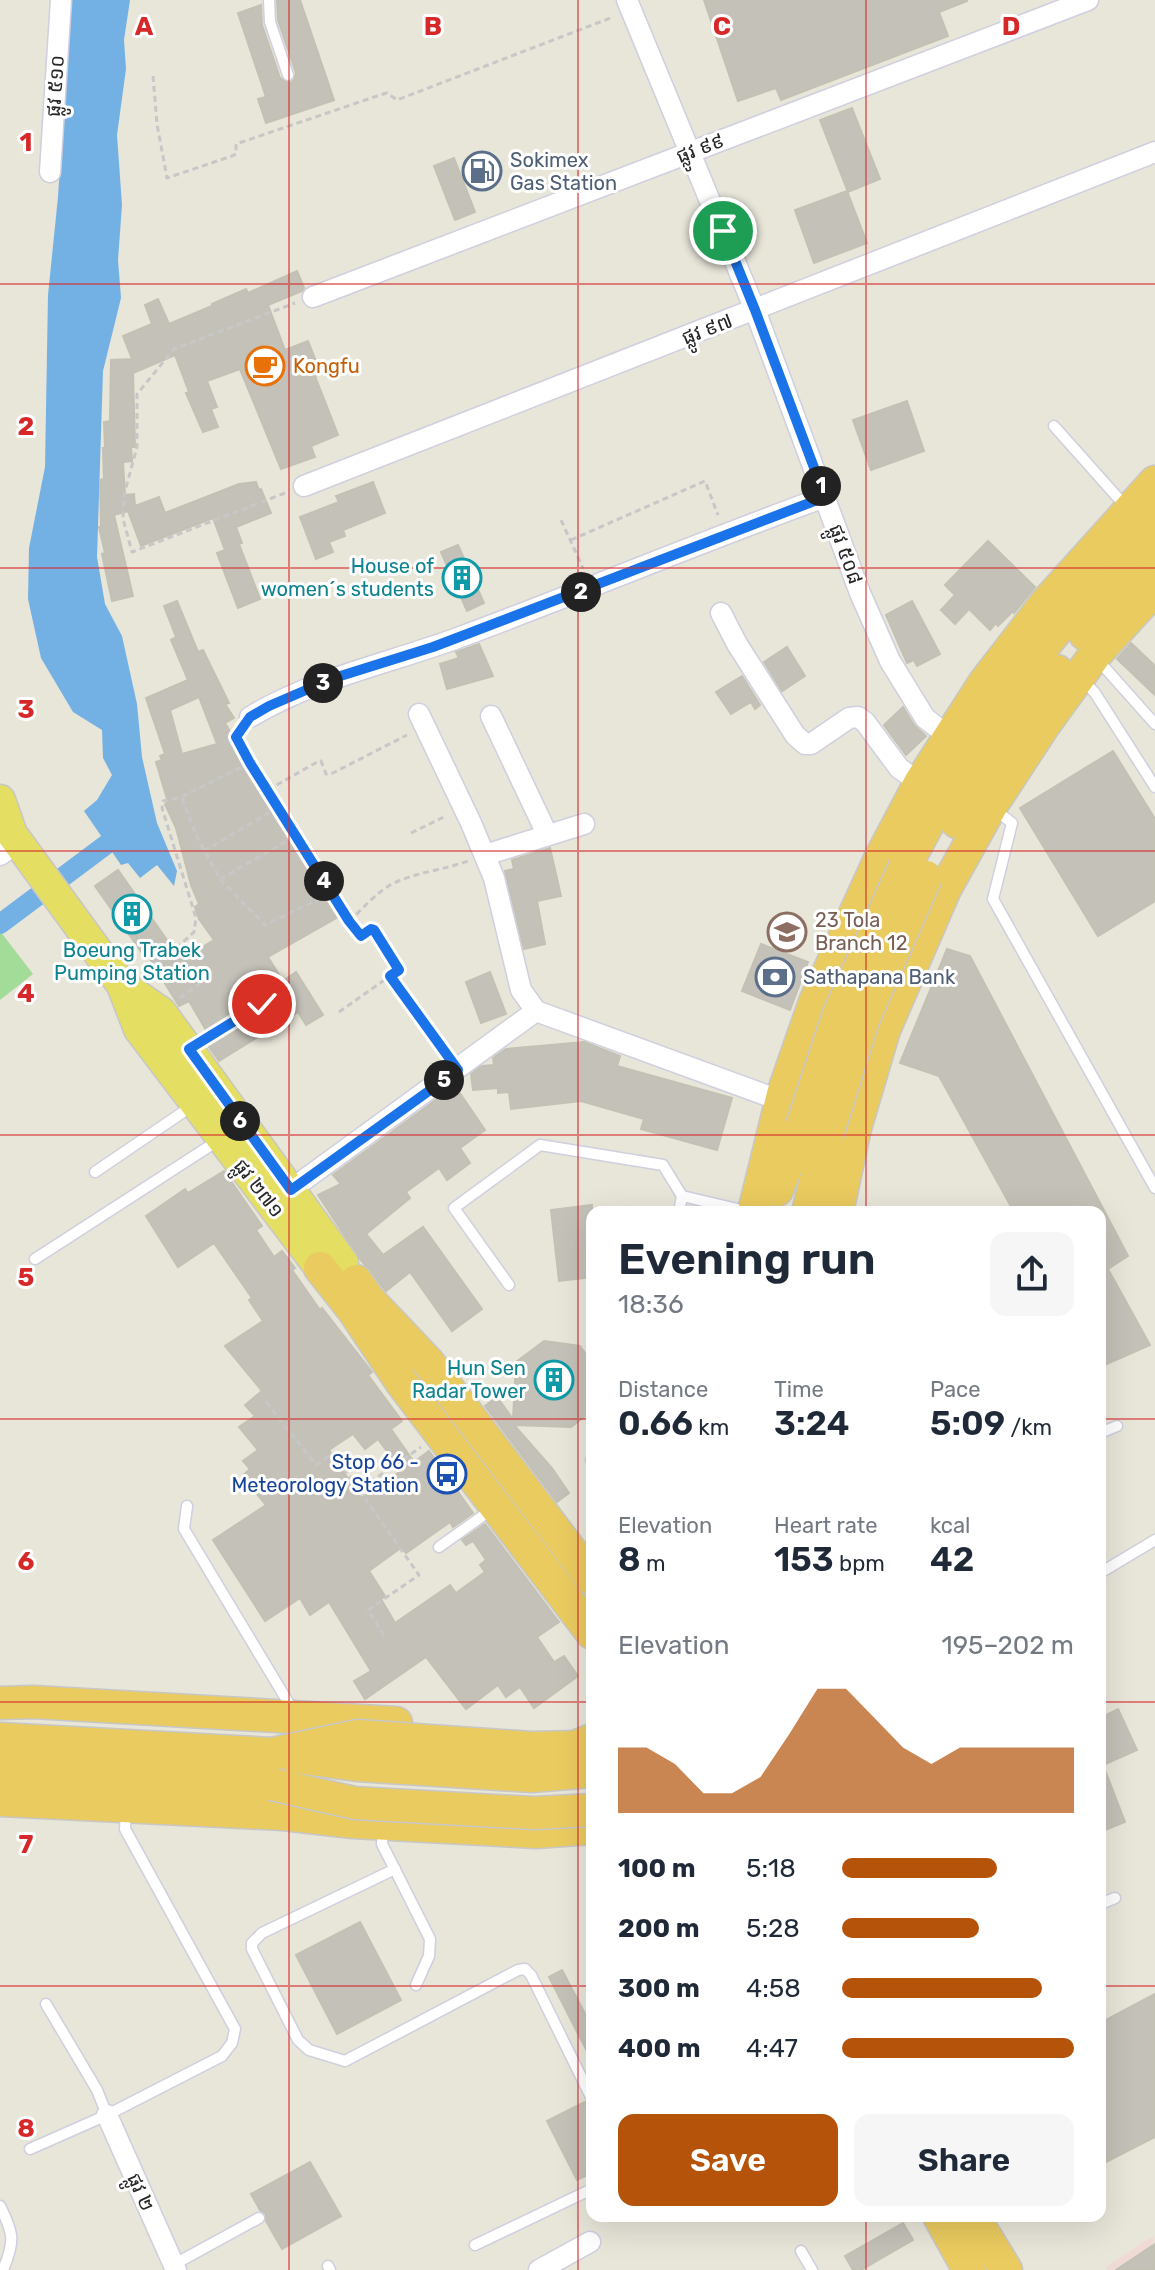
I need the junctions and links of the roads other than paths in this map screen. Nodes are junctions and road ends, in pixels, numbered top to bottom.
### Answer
1 (61, 0) edge
2 (269, 0) edge
3 (1088, 0) edge
4 (629, 5) edge
5 (288, 75) dead end
6 (690, 152) junction
7 (1155, 152) edge
8 (50, 172) dead end
9 (313, 297) road end
10 (755, 310) junction
11 (1054, 426) dead end
12 (1155, 482) edge
13 (304, 486) road end
14 (825, 497) junction
15 (1142, 514) edge
16 (1155, 555) edge
17 (1155, 589) edge
18 (721, 613) dead end
19 (1086, 666) junction
20 (491, 716) dead end
21 (250, 717) road end
22 (422, 720) road end
23 (1155, 724) edge
24 (948, 736) junction
25 (920, 783) junction
26 (1155, 787) edge
27 (0, 800) edge
28 (991, 806) junction
29 (584, 824) dead end
30 (547, 834) junction
31 (11, 842) edge
32 (485, 855) junction
33 (915, 872) junction
34 (122, 985) junction
35 (536, 1011) junction
36 (783, 1098) junction
37 (194, 1105) junction
38 (858, 1117) junction
39 (814, 1131) junction
40 (221, 1138) junction
41 (95, 1172) dead end
42 (1155, 1188) edge
43 (682, 1196) junction
44 (281, 1197) junction
45 (680, 1206) edge
46 (726, 1206) edge
47 (755, 1206) edge
48 (771, 1206) edge
49 (787, 1206) edge
50 (808, 1206) edge
51 (820, 1206) edge
52 (838, 1206) edge
53 (35, 1259) dead end
54 (332, 1266) junction
55 (509, 1285) dead end
56 (380, 1312) junction
57 (1117, 1426) dead end
58 (1106, 1431) edge
59 (498, 1495) junction
60 (187, 1506) dead end
61 (1155, 1540) edge
62 (439, 1547) dead end
63 (1106, 1569) edge
64 (586, 1571) edge
65 (586, 1597) edge
66 (586, 1624) edge
67 (0, 1703) edge
68 (0, 1715) edge
69 (586, 1724) edge
70 (0, 1739) edge
71 (586, 1742) edge
72 (279, 1748) junction
73 (586, 1757) edge
74 (0, 1770) edge
75 (586, 1772) edge
76 (586, 1791) edge
77 (0, 1800) edge
78 (126, 1806) junction
79 (586, 1810) edge
80 (283, 1814) junction
81 (383, 1824) junction
82 (586, 1828) edge
83 (395, 1869) junction
84 (1115, 1898) dead end
85 (1106, 1902) edge
86 (416, 1985) dead end
87 (46, 2004) dead end
88 (586, 2087) edge
89 (107, 2115) junction
90 (30, 2149) dead end
91 (586, 2192) edge
92 (0, 2206) edge
93 (259, 2218) dead end
94 (963, 2235) edge
95 (590, 2242) dead end
96 (475, 2245) dead end
97 (801, 2251) dead end
98 (552, 2267) edge
99 (175, 2268) edge
100 (3, 2270) edge
101 (812, 2270) edge
102 (1006, 2270) edge

1 - 8 street, ផ្លូវ ៥១០
2 - 5 lane
3 - 6 street, ផ្លូវ ៩៩
4 - 6 street, ផ្លូវ ៥០៨
6 - 9 street, ផ្លូវ ៩៩
6 - 10 street, ផ្លូវ ៥០៨
7 - 10 street, ផ្លូវ ៩៧
10 - 13 street, ផ្លូវ ៩៧
10 - 14 street, ផ្លូវ ៥០៨
11 - 15 lane
12 - 15 highway
14 - 21 street
14 - 24 street, ផ្លូវ ៥០៨
15 - 24 highway
15 - 33 highway
16 - 33 highway
17 - 19 highway
18 - 25 street
19 - 23 lane
19 - 26 lane
19 - 28 highway
20 - 30 street
22 - 32 street
24 - 25 highway
25 - 36 highway
27 - 31 main road, ផ្លូវ ២៧១
28 - 38 highway
28 - 42 lane
29 - 30 street
30 - 32 street
31 - 34 main road, ផ្លូវ ២៧១
32 - 35 street
33 - 39 highway, bridge
34 - 37 main road, ផ្លូវ ២៧១
34 - 44 main road, ផ្លូវ ២៧១
35 - 36 street
35 - 44 street
36 - 38 highway
36 - 47 highway
37 - 40 main road, ផ្លូវ ២៧១
37 - 41 lane
38 - 52 highway
39 - 48 highway
39 - 49 highway
39 - 50 highway
39 - 51 highway
40 - 44 main road, ផ្លូវ ២៧១
40 - 53 lane
43 - 45 lane
43 - 46 lane
43 - 55 lane
44 - 54 main road, ផ្លូវ ២៧១
54 - 56 highway
54 - 59 highway
56 - 59 highway
56 - 64 highway
57 - 58 lane
59 - 62 lane
59 - 65 highway
59 - 66 highway
60 - 72 lane
61 - 63 lane
67 - 72 highway
68 - 72 highway
69 - 72 highway
70 - 72 highway
71 - 72 highway, bridge
72 - 73 highway
72 - 74 highway
72 - 75 highway, bridge
72 - 76 highway, bridge
72 - 79 highway, bridge
72 - 80 highway
77 - 78 highway
78 - 80 highway
78 - 89 lane
80 - 81 highway
81 - 82 highway
81 - 83 lane
83 - 86 lane
83 - 88 lane
84 - 85 lane
87 - 89 lane
89 - 90 lane
89 - 99 street, ផ្លូវ ២
91 - 96 lane
92 - 100 lane
93 - 99 lane
94 - 102 highway
95 - 98 street
97 - 101 lane

